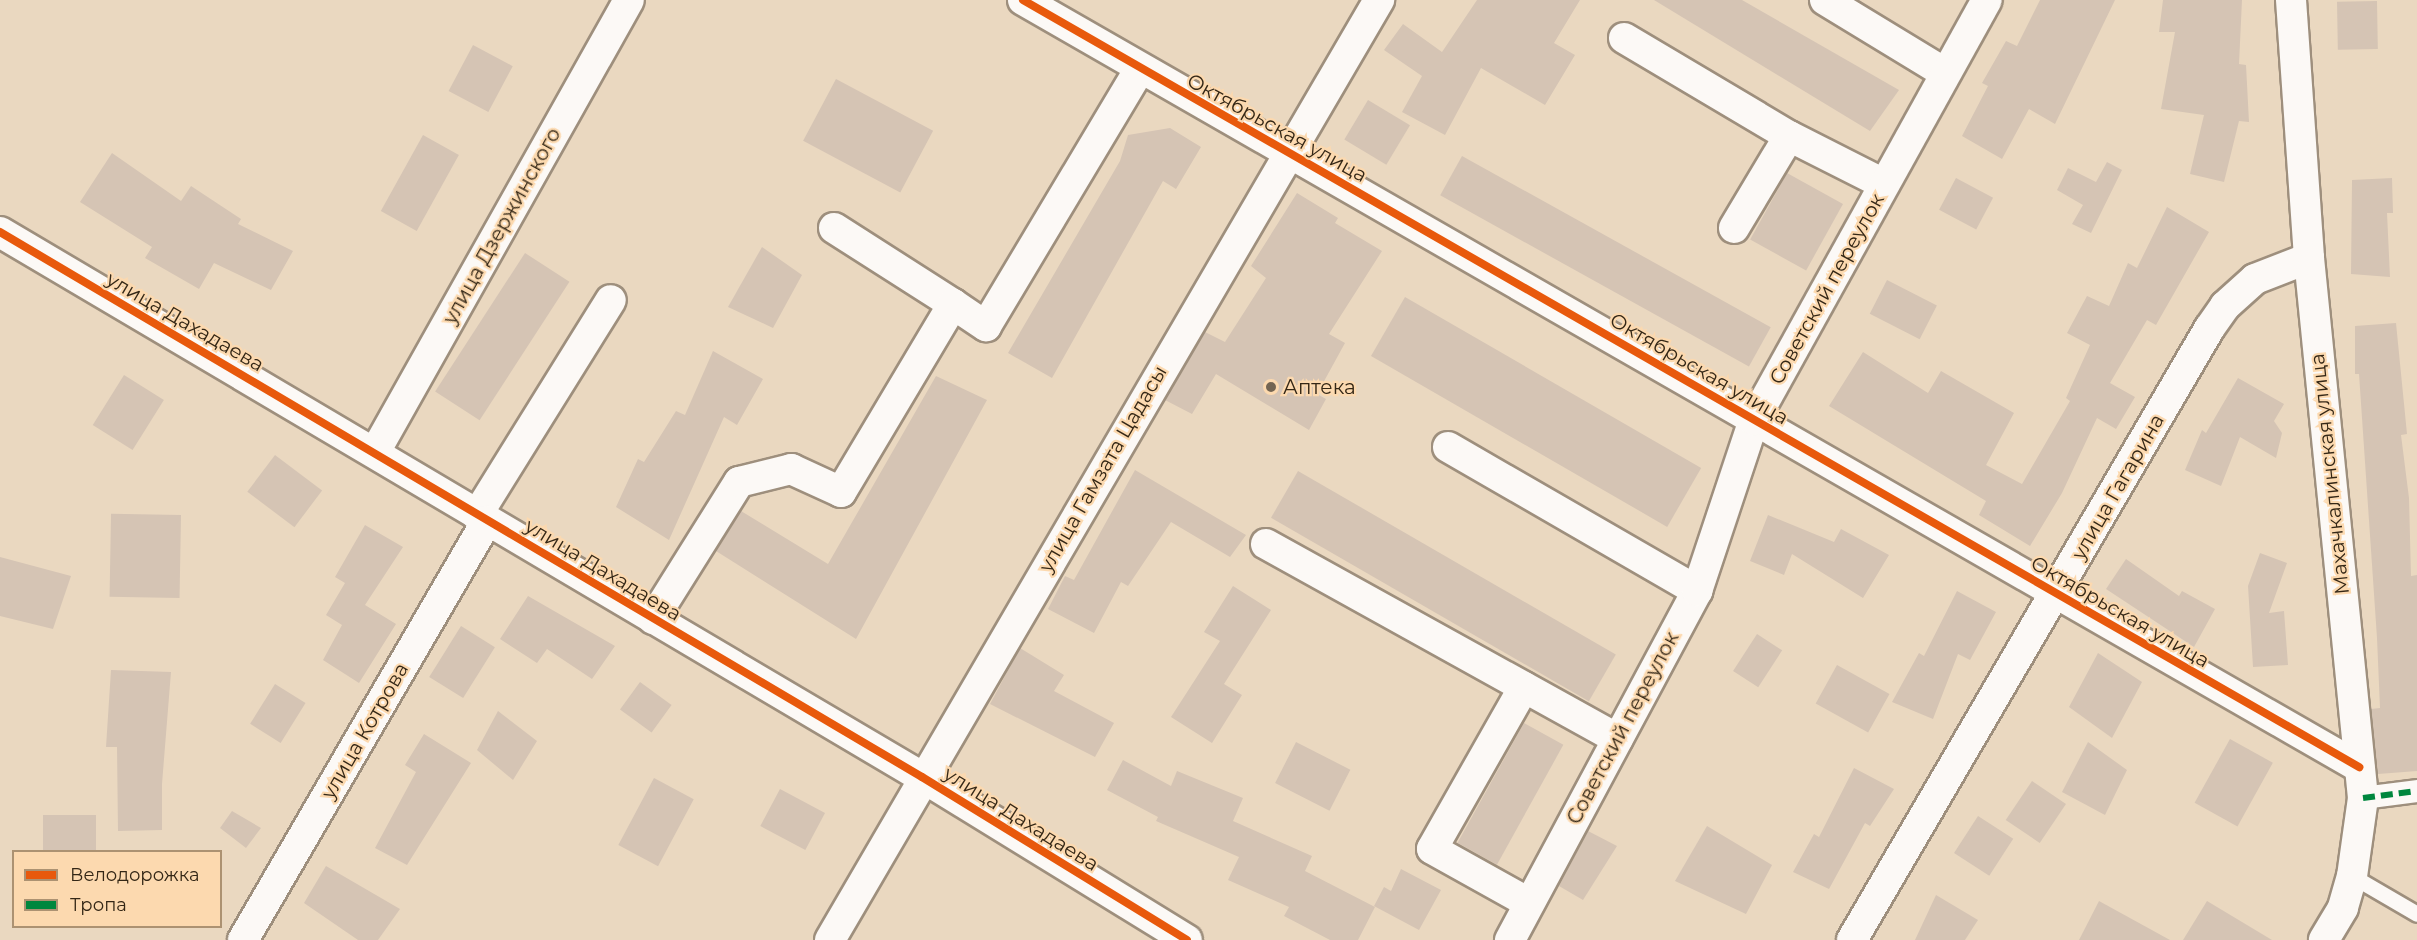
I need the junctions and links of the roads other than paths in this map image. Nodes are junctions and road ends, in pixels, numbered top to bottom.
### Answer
1 (629, 0) edge
2 (1023, 0) edge
3 (1379, 0) edge
4 (1825, 0) edge
5 (1987, 0) edge
6 (2291, 0) edge
7 (1856, 7) edge
8 (1624, 38) dead end
9 (1139, 69) junction
10 (1945, 73) junction
11 (1789, 136) junction
12 (1288, 152) junction
13 (1884, 184) junction
14 (834, 228) dead end
15 (1734, 228) dead end
16 (1, 236) edge
17 (2309, 258) junction
18 (610, 300) dead end
19 (952, 304) junction
20 (1754, 420) junction
21 (1448, 447) dead end
22 (375, 452) junction
23 (482, 518) junction
24 (1266, 544) dead end
25 (1697, 591) junction
26 (2057, 594) junction
27 (652, 619) junction
28 (1524, 687) junction
29 (1618, 739) junction
30 (2358, 767) junction
31 (922, 777) junction
32 (2417, 791) edge
33 (2363, 798) junction
34 (2352, 876) junction
35 (1529, 903) junction
36 (2417, 914) edge
37 (243, 940) edge
38 (830, 940) edge
39 (1187, 940) edge
40 (1510, 940) edge
41 (1852, 940) edge
42 (2324, 940) edge

1 - 22 street, улица Дзержинского
2 - 9 street, Октябрьская улица
3 - 12 street, улица Гамзата Цадасы
4 - 7 street
5 - 10 street, Советский переулок
6 - 17 street, Махачкалинская улица
7 - 10 street
8 - 11 street
9 - 12 street, Октябрьская улица
9 - 19 street
10 - 13 street, Советский переулок
11 - 13 street
11 - 15 street
12 - 20 street, Октябрьская улица
12 - 31 street, улица Гамзата Цадасы
13 - 20 street, Советский переулок
14 - 19 street
16 - 22 street, улица Дахадаева
17 - 26 street, улица Гагарина
17 - 30 street, Махачкалинская улица
18 - 23 street, улица Котрова
19 - 27 street
20 - 25 street, Советский переулок
20 - 26 street, Октябрьская улица
21 - 25 street
22 - 23 street, улица Дахадаева
23 - 27 street, улица Дахадаева
23 - 37 street, улица Котрова
24 - 28 street
25 - 29 street, Советский переулок
26 - 30 street, Октябрьская улица
26 - 41 street, улица Гагарина
27 - 31 street, улица Дахадаева
28 - 29 street
28 - 35 street
29 - 35 street, Советский переулок
30 - 33 street, Махачкалинская улица
31 - 38 street, улица Гамзата Цадасы
31 - 39 street, улица Дахадаева
32 - 33 street
33 - 34 street, Махачкалинская улица
34 - 36 lane
34 - 42 street, Махачкалинская улица
35 - 40 street, Советский переулок

